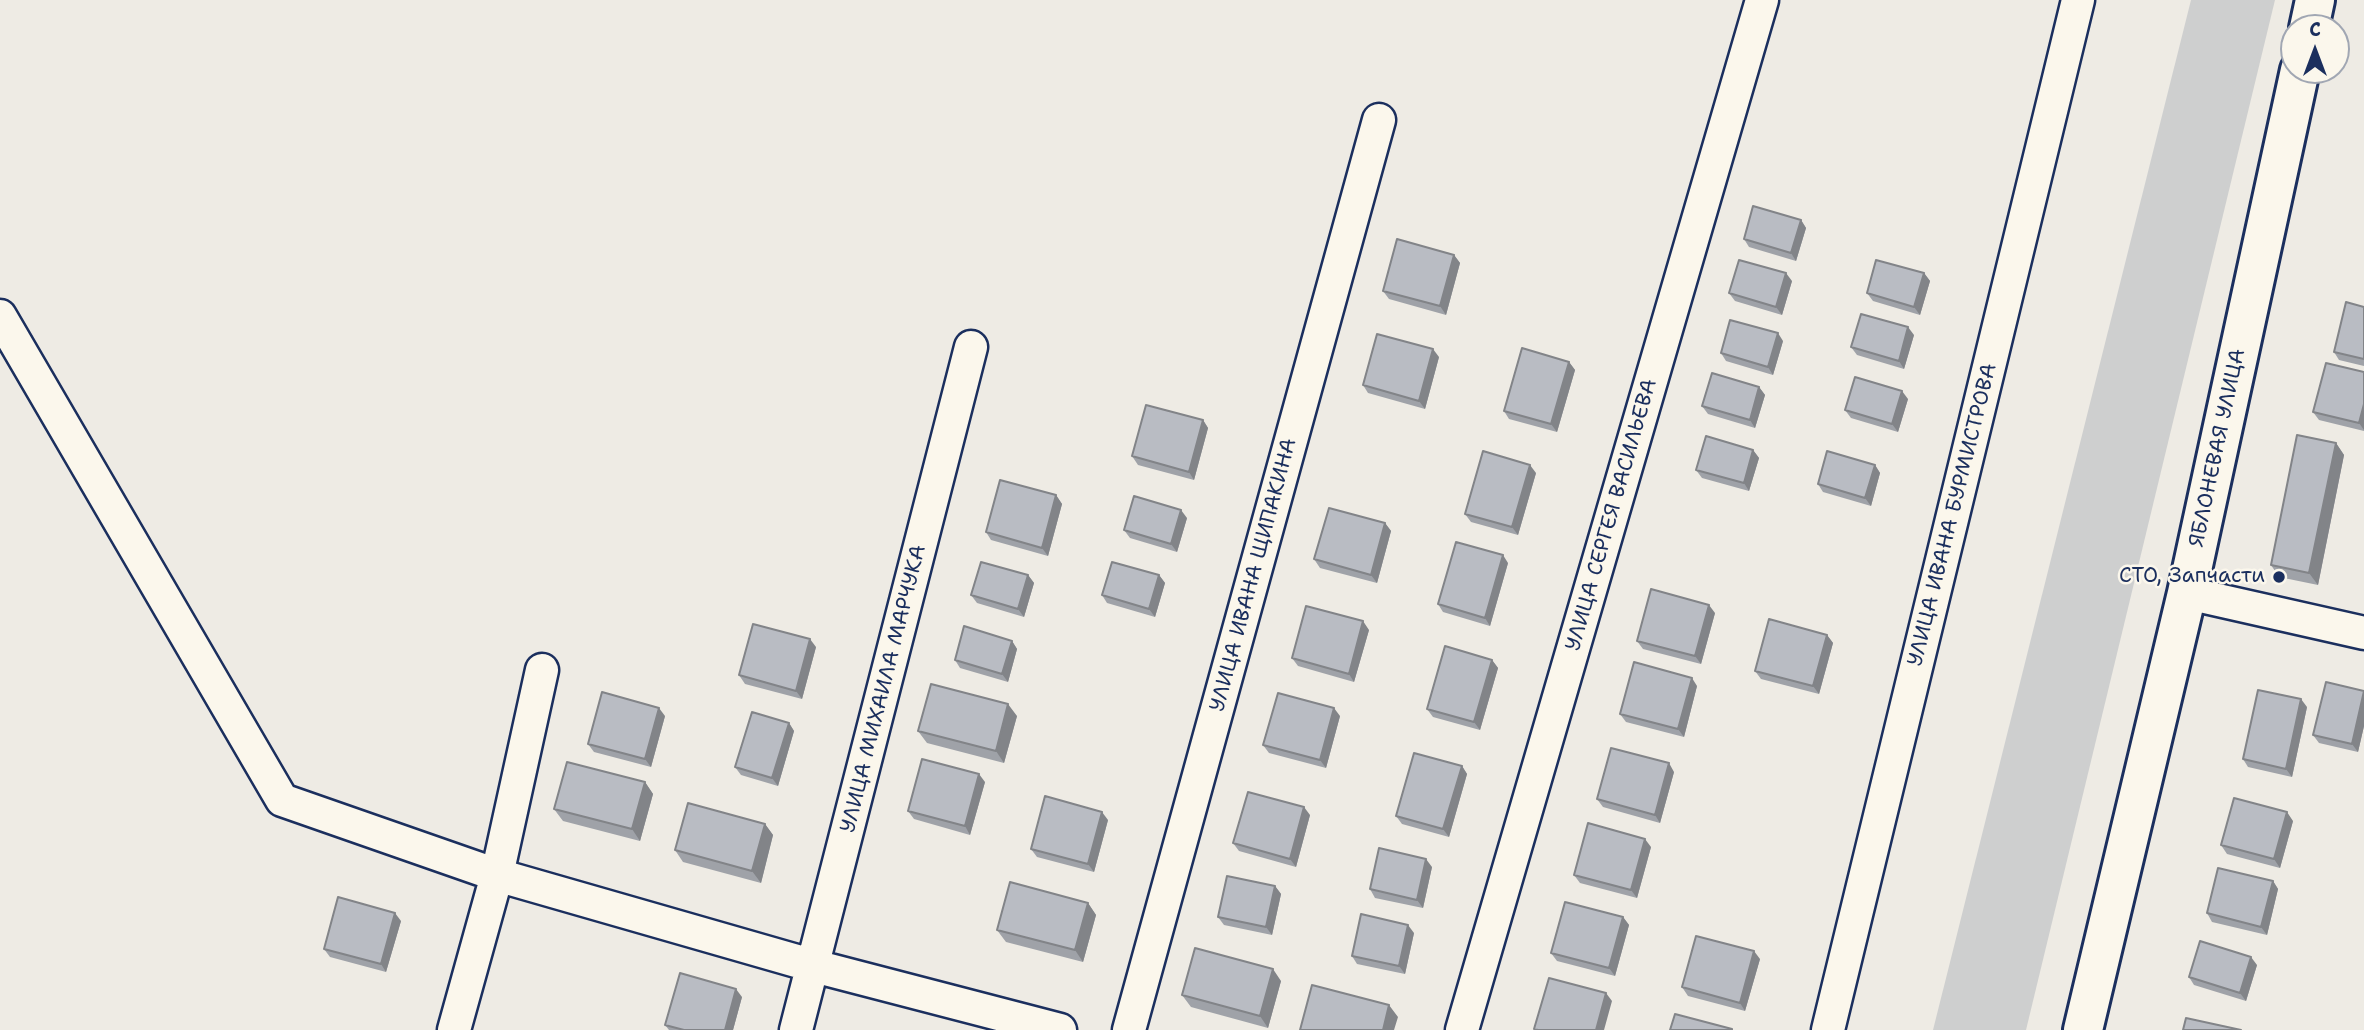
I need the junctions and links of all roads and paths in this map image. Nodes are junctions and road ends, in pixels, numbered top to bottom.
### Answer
1 (1762, 0) edge
2 (2078, 0) edge
3 (2297, 84) edge
4 (1380, 120) dead end
5 (0, 316) edge
6 (971, 347) dead end
7 (2187, 593) junction
8 (2364, 633) edge
9 (542, 670) dead end
10 (497, 875) junction
11 (814, 966) junction
12 (454, 1030) edge
13 (796, 1030) edge
14 (1060, 1030) edge
15 (1129, 1030) edge
16 (1462, 1030) edge
17 (1828, 1030) edge
18 (2083, 1030) edge

1 - 16 street, УЛИЦА СЕРГЕЯ ВАСИЛЬЕВА
2 - 17 street, УЛИЦА ИВАНА БУРМИСТРОВА
3 - 7 street, ЯБЛОНЕВАЯ УЛИЦА
4 - 15 street, УЛИЦА ИВАНА ЩИПАКИНА
5 - 10 street
6 - 11 street, УЛИЦА МИХАИЛА МАРЧУКА
7 - 8 street
7 - 18 street, ЯБЛОНЕВАЯ УЛИЦА
9 - 10 street
10 - 11 street
10 - 12 street
11 - 13 street, УЛИЦА МИХАИЛА МАРЧУКА
11 - 14 street

